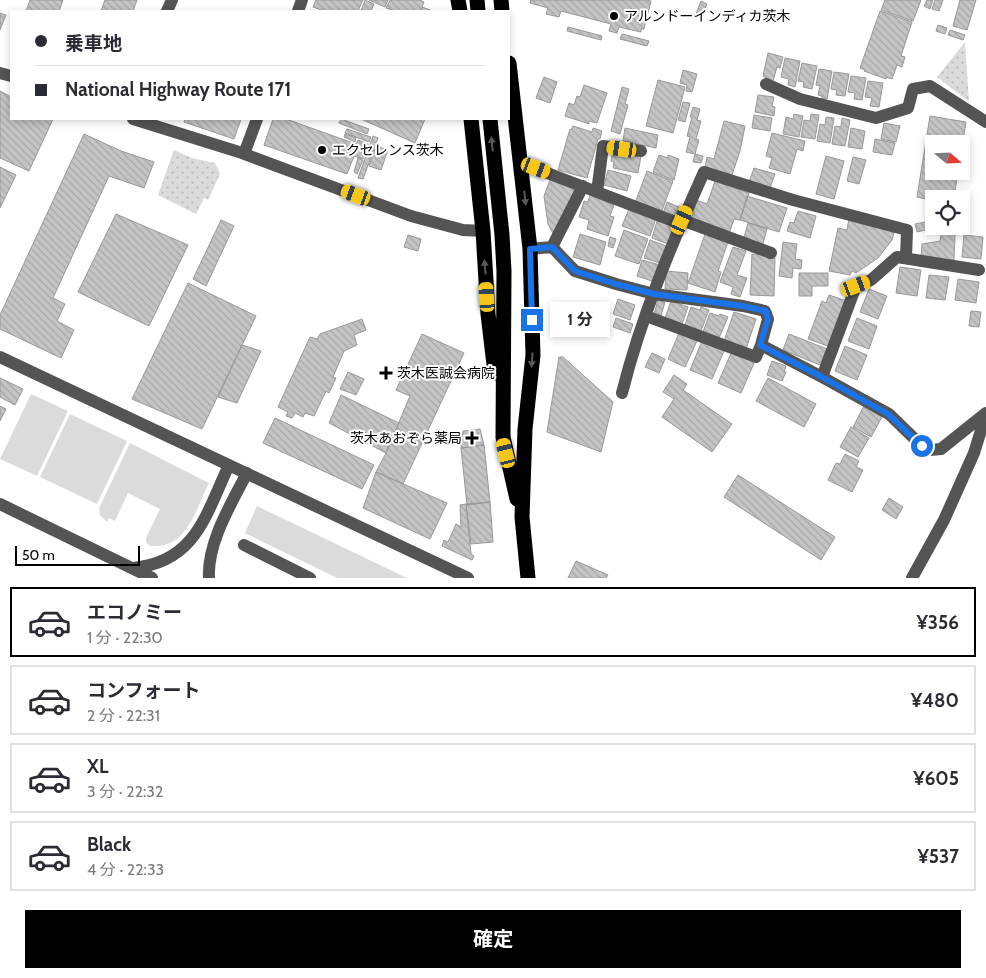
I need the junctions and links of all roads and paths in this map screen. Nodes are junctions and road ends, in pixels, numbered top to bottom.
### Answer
1 (510, 71) edge
2 (766, 84) dead end
3 (136, 120) edge
4 (257, 120) edge
5 (471, 120) edge
6 (490, 120) edge
7 (986, 122) edge
8 (641, 151) dead end
9 (244, 154) junction
10 (521, 162) junction
11 (584, 186) junction
12 (598, 192) junction
13 (681, 222) junction
14 (483, 231) junction
15 (552, 247) junction
16 (530, 249) junction
17 (771, 253) dead end
18 (906, 258) junction
19 (979, 270) dead end
20 (654, 294) junction
21 (646, 316) junction
22 (760, 345) junction
23 (0, 357) edge
24 (822, 377) junction
25 (622, 393) dead end
26 (986, 414) edge
27 (502, 437) junction
28 (229, 465) junction
29 (247, 473) junction
30 (0, 504) edge
31 (522, 517) junction
32 (244, 545) dead end
33 (133, 568) junction
34 (152, 578) edge
35 (209, 578) edge
36 (310, 578) edge
37 (468, 578) edge
38 (528, 578) edge
39 (912, 578) edge

1 - 10 highway
2 - 7 street
3 - 9 street
4 - 9 street
5 - 14 highway
27 -> 6 highway
8 - 12 street
9 - 14 street
10 - 11 street
10 -> 16 highway
11 - 12 street
11 - 15 street
12 - 13 street
13 - 17 street
13 - 18 street
13 - 20 street
27 -> 14 highway
15 - 16 street
15 - 20 street
16 -> 31 highway
18 - 19 street
18 - 24 street
20 - 21 street
20 - 22 street
21 - 22 street
21 - 25 street
22 - 24 street
23 - 28 street
24 - 26 street
26 - 39 street
27 - 31 highway
28 - 29 street
28 - 33 street
29 - 35 street
29 - 37 street
30 - 33 street
31 - 38 highway
32 - 36 street
33 - 34 street

